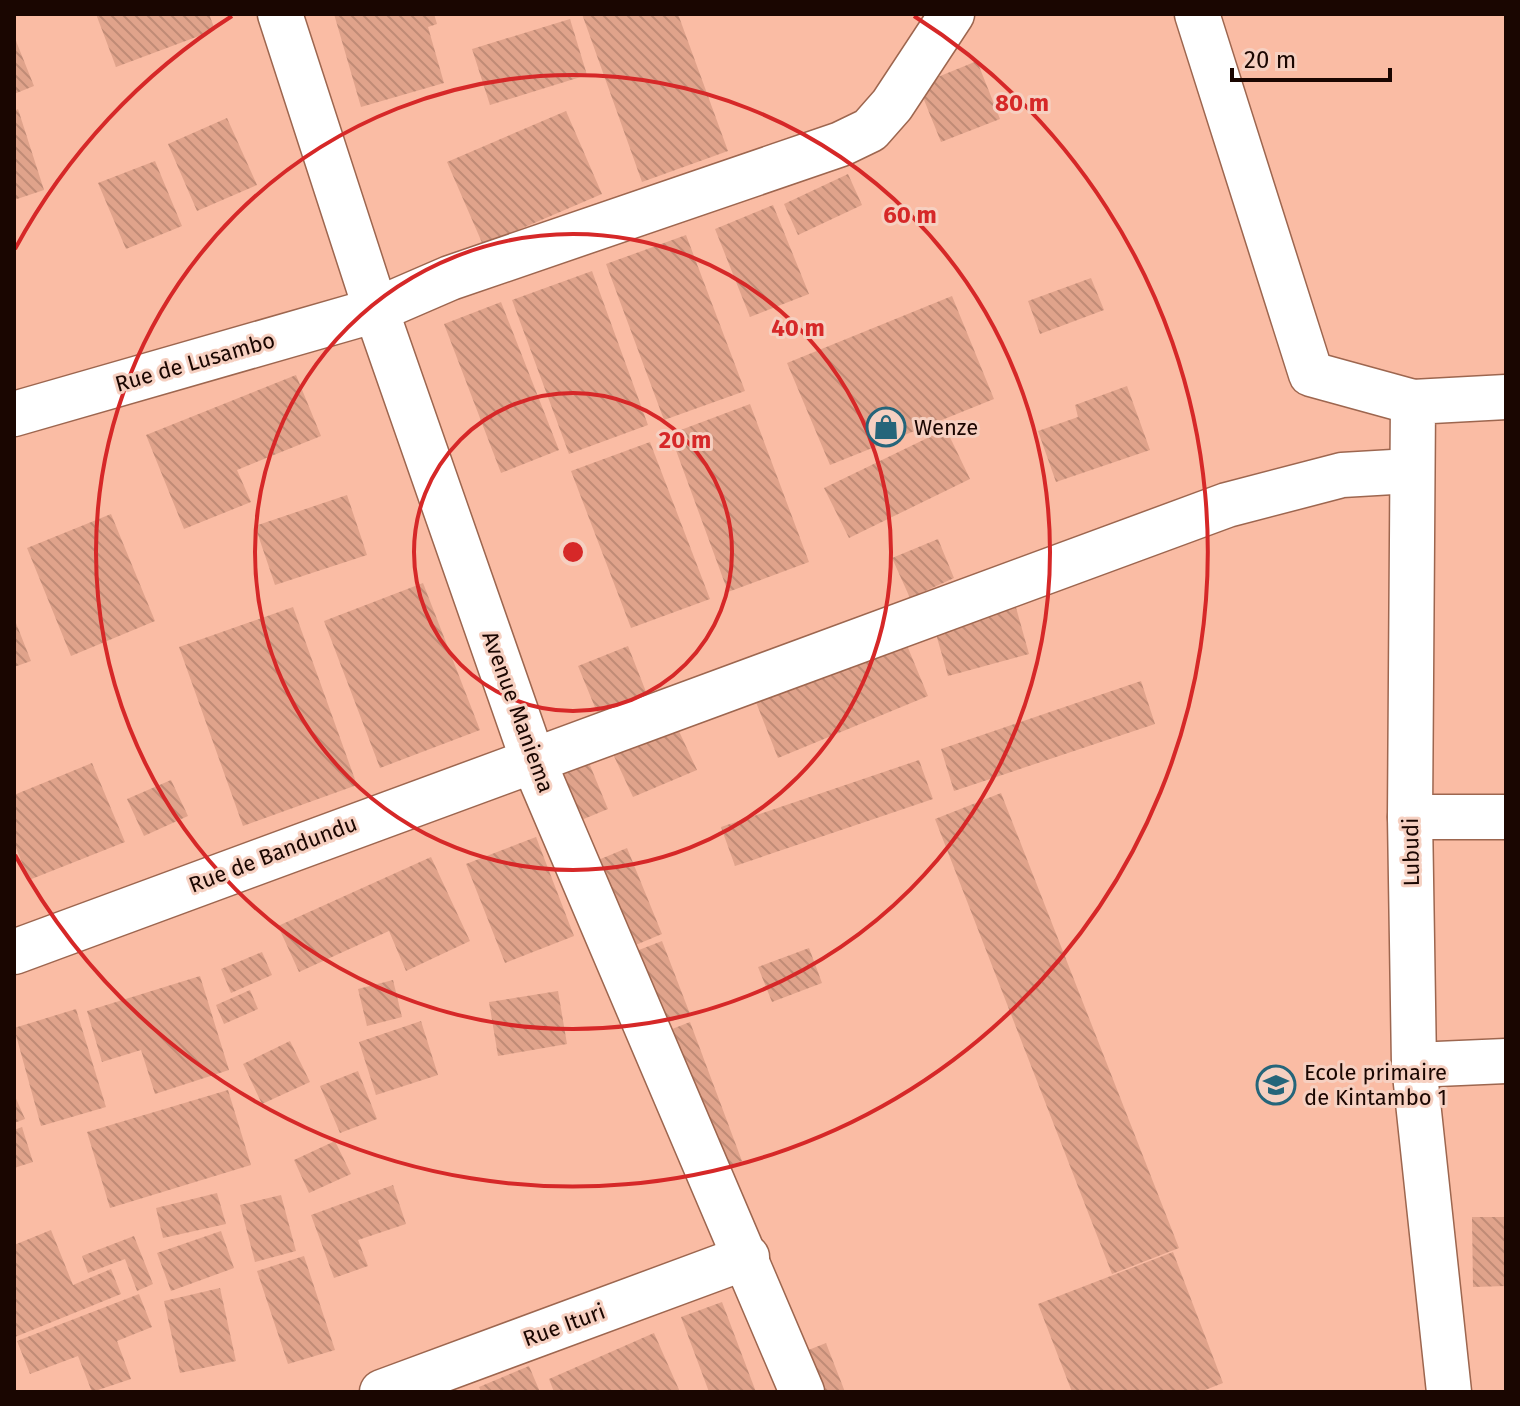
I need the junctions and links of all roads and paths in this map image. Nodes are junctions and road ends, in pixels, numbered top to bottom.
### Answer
1 (280, 14) edge
2 (952, 14) edge
3 (1197, 14) edge
4 (376, 310) junction
5 (1506, 397) edge
6 (1413, 402) junction
7 (14, 414) edge
8 (1410, 471) junction
9 (534, 763) junction
10 (1410, 817) junction
11 (1506, 817) edge
12 (14, 952) edge
13 (1506, 1061) edge
14 (1414, 1065) junction
15 (747, 1257) junction
16 (382, 1392) edge
17 (802, 1392) edge
18 (1449, 1392) edge

1 - 4 street, Avenue Maniema
2 - 4 street, Rue de Lusambo
3 - 6 street
4 - 7 street, Rue de Lusambo
4 - 9 street, Avenue Maniema
5 - 6 street
6 - 8 street, Lubudi
8 - 9 street, Rue de Bandundu
8 - 10 street, Lubudi
9 - 12 street, Rue de Bandundu
9 - 15 street, Avenue Maniema
10 - 11 street
10 - 14 street, Lubudi
13 - 14 street
14 - 18 street, Lubudi
15 - 16 street, Rue Ituri
15 - 17 street, Avenue Maniema

